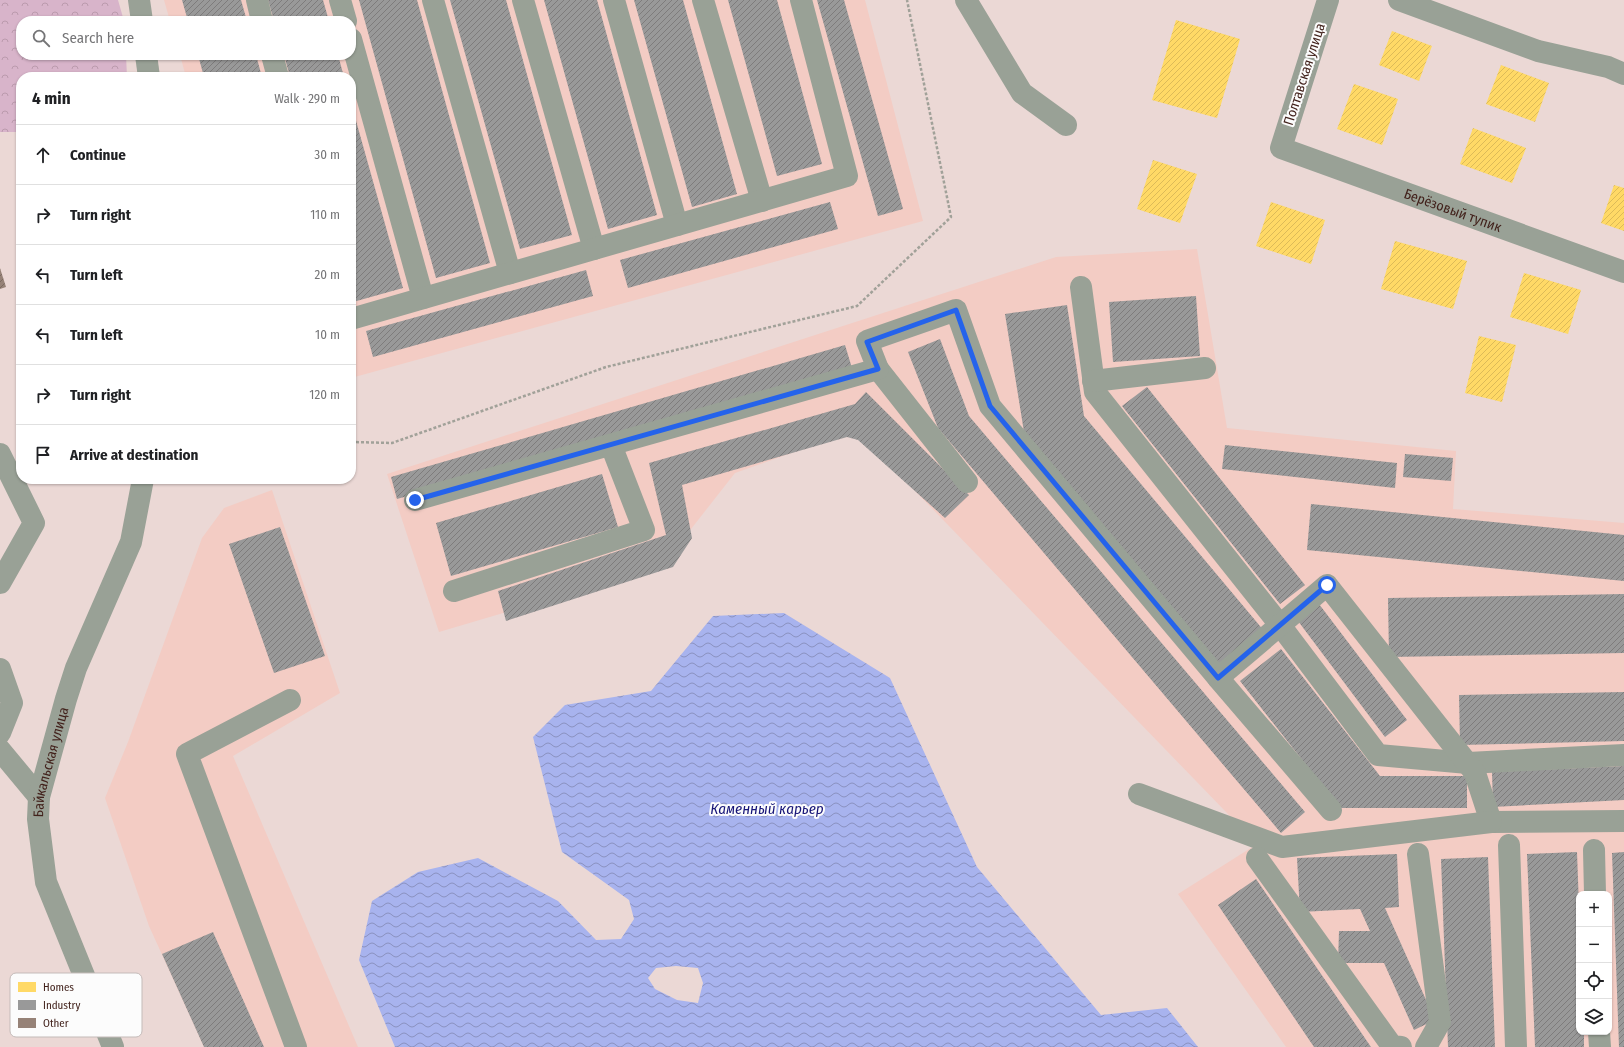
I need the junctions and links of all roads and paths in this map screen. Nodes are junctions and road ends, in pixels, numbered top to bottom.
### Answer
1 (139, 0) edge
2 (257, 0) edge
3 (340, 0) edge
4 (433, 0) edge
5 (523, 0) edge
6 (614, 0) edge
7 (703, 0) edge
8 (801, 0) edge
9 (907, 0) edge
10 (966, 0) edge
11 (1328, 0) edge
12 (1399, 0) edge
13 (141, 16) edge
14 (261, 16) edge
15 (345, 16) edge
16 (356, 57) edge
17 (147, 60) edge
18 (273, 60) edge
19 (148, 72) edge
20 (277, 72) edge
21 (1624, 74) edge
22 (1066, 125) dead end
23 (1281, 148) joint
24 (762, 201) junction
25 (677, 225) junction
26 (594, 249) junction
27 (1624, 272) edge
28 (510, 273) junction
29 (1080, 287) dead end
30 (423, 298) junction
31 (356, 318) edge
32 (1205, 368) dead end
33 (878, 369) junction
34 (1093, 380) junction
35 (356, 442) edge
36 (611, 445) junction
37 (0, 454) edge
38 (967, 482) dead end
39 (142, 484) edge
40 (415, 500) dead end
41 (0, 583) edge
42 (454, 592) dead end
43 (1280, 625) junction
44 (0, 669) edge
45 (1218, 678) junction
46 (290, 700) dead end
47 (0, 733) edge
48 (0, 750) edge
49 (1624, 755) edge
50 (1468, 763) junction
51 (1139, 794) dead end
52 (39, 797) junction
53 (1330, 810) dead end
54 (1624, 821) edge
55 (1491, 822) junction
56 (1509, 846) dead end
57 (1594, 850) dead end
58 (1418, 854) dead end
59 (1257, 858) dead end
60 (1595, 891) edge
61 (83, 973) edge
62 (1599, 1035) edge
63 (109, 1037) edge
64 (113, 1047) edge
65 (296, 1047) edge
66 (1401, 1047) edge
67 (1426, 1047) edge
68 (1516, 1047) edge
69 (1600, 1047) edge

1 - 13 street
2 - 14 street
3 - 15 street
4 - 28 street
5 - 26 street
6 - 25 street
7 - 24 street
8 - 24 street
9 - 35 path
10 - 22 street
11 - 23 street, Полтавская улица
12 - 21 street
16 - 30 street
17 - 19 street
18 - 20 street
23 - 27 street, Берёзовый тупик
24 - 25 street
25 - 26 street
26 - 28 street
28 - 30 street
29 - 34 street
30 - 31 street
32 - 34 street
33 - 36 street
33 - 38 street
33 - 45 street
34 - 43 street
36 - 40 street
36 - 42 street
37 - 41 street
39 - 52 street, Байкальская улица
43 - 45 street
43 - 50 street
43 - 50 street
44 - 47 street
45 - 53 street
46 - 65 street
48 - 52 street
49 - 50 street
50 - 55 street
51 - 55 street
52 - 61 street, Байкальская улица
54 - 55 street
56 - 68 street
57 - 60 street
58 - 67 street
59 - 66 street
62 - 69 street
63 - 64 street, Байкальская улица

